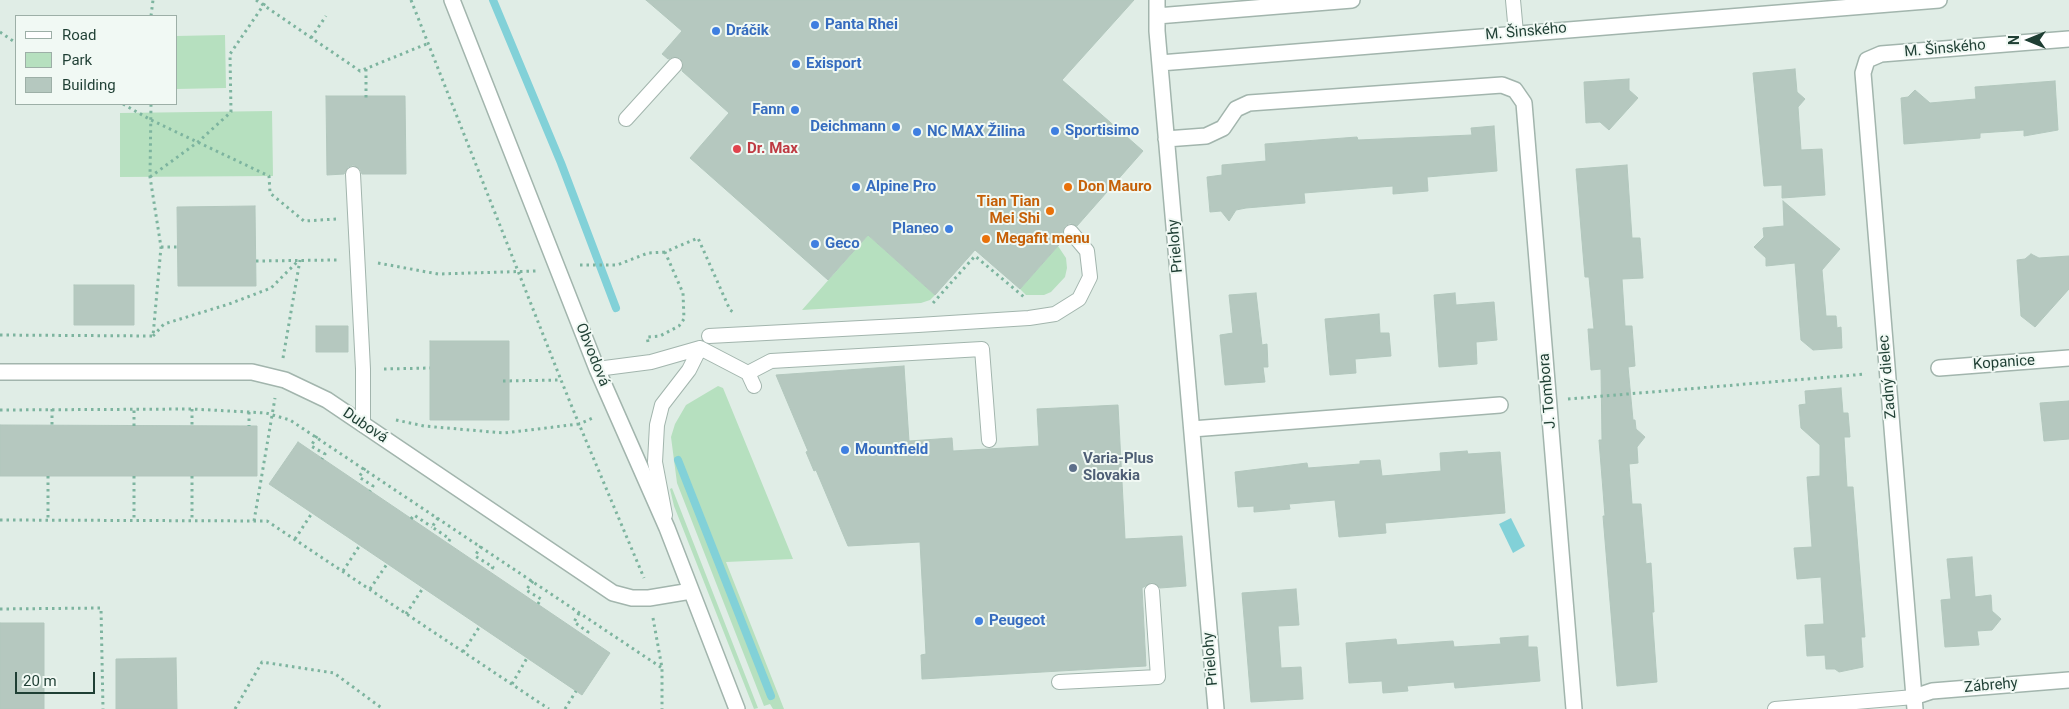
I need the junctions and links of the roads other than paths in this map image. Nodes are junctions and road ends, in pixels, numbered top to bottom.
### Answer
1 (452, 0) edge
2 (1157, 0) edge
3 (1352, 0) edge
4 (1513, 0) edge
5 (1939, 0) edge
6 (1157, 16) junction
7 (1516, 33) junction
8 (2069, 39) edge
9 (1881, 54) joint
10 (1160, 63) junction
11 (675, 65) dead end
12 (626, 119) dead end
13 (1166, 139) junction
14 (353, 174) dead end
15 (1071, 232) dead end
16 (709, 336) dead end
17 (700, 348) junction
18 (2069, 358) edge
19 (1938, 368) dead end
20 (597, 369) junction
21 (0, 372) edge
22 (748, 373) junction
23 (754, 386) dead end
24 (1500, 404) dead end
25 (363, 418) junction
26 (1192, 429) junction
27 (988, 440) dead end
28 (668, 528) junction
29 (692, 591) junction
30 (1152, 591) dead end
31 (2069, 680) edge
32 (1059, 682) dead end
33 (1915, 703) edge
34 (737, 709) edge
35 (1216, 709) edge
36 (1574, 709) edge
37 (1775, 709) edge

1 - 20 street, Obvodová
2 - 6 street
3 - 6 street
4 - 7 lane
5 - 7 street, M. Šinského
6 - 10 street
7 - 10 street, M. Šinského
8 - 9 street, M. Šinského
9 - 33 street, Zadný dielec
10 - 13 street, Prielohy
11 - 12 lane
13 - 26 street, Prielohy
13 - 36 street, J. Tombora
14 - 25 lane
15 - 16 lane
17 - 20 lane
17 - 22 lane
17 - 28 lane
18 - 19 street, Kopanice
20 - 28 street, Obvodová
21 - 25 street, Dubová
22 - 23 lane
22 - 27 lane
24 - 26 street
25 - 29 street, Dubová
26 - 35 street, Prielohy
28 - 29 street, Obvodová
29 - 34 street, Obvodová
30 - 32 lane
31 - 33 street, Zábrehy
33 - 37 lane

